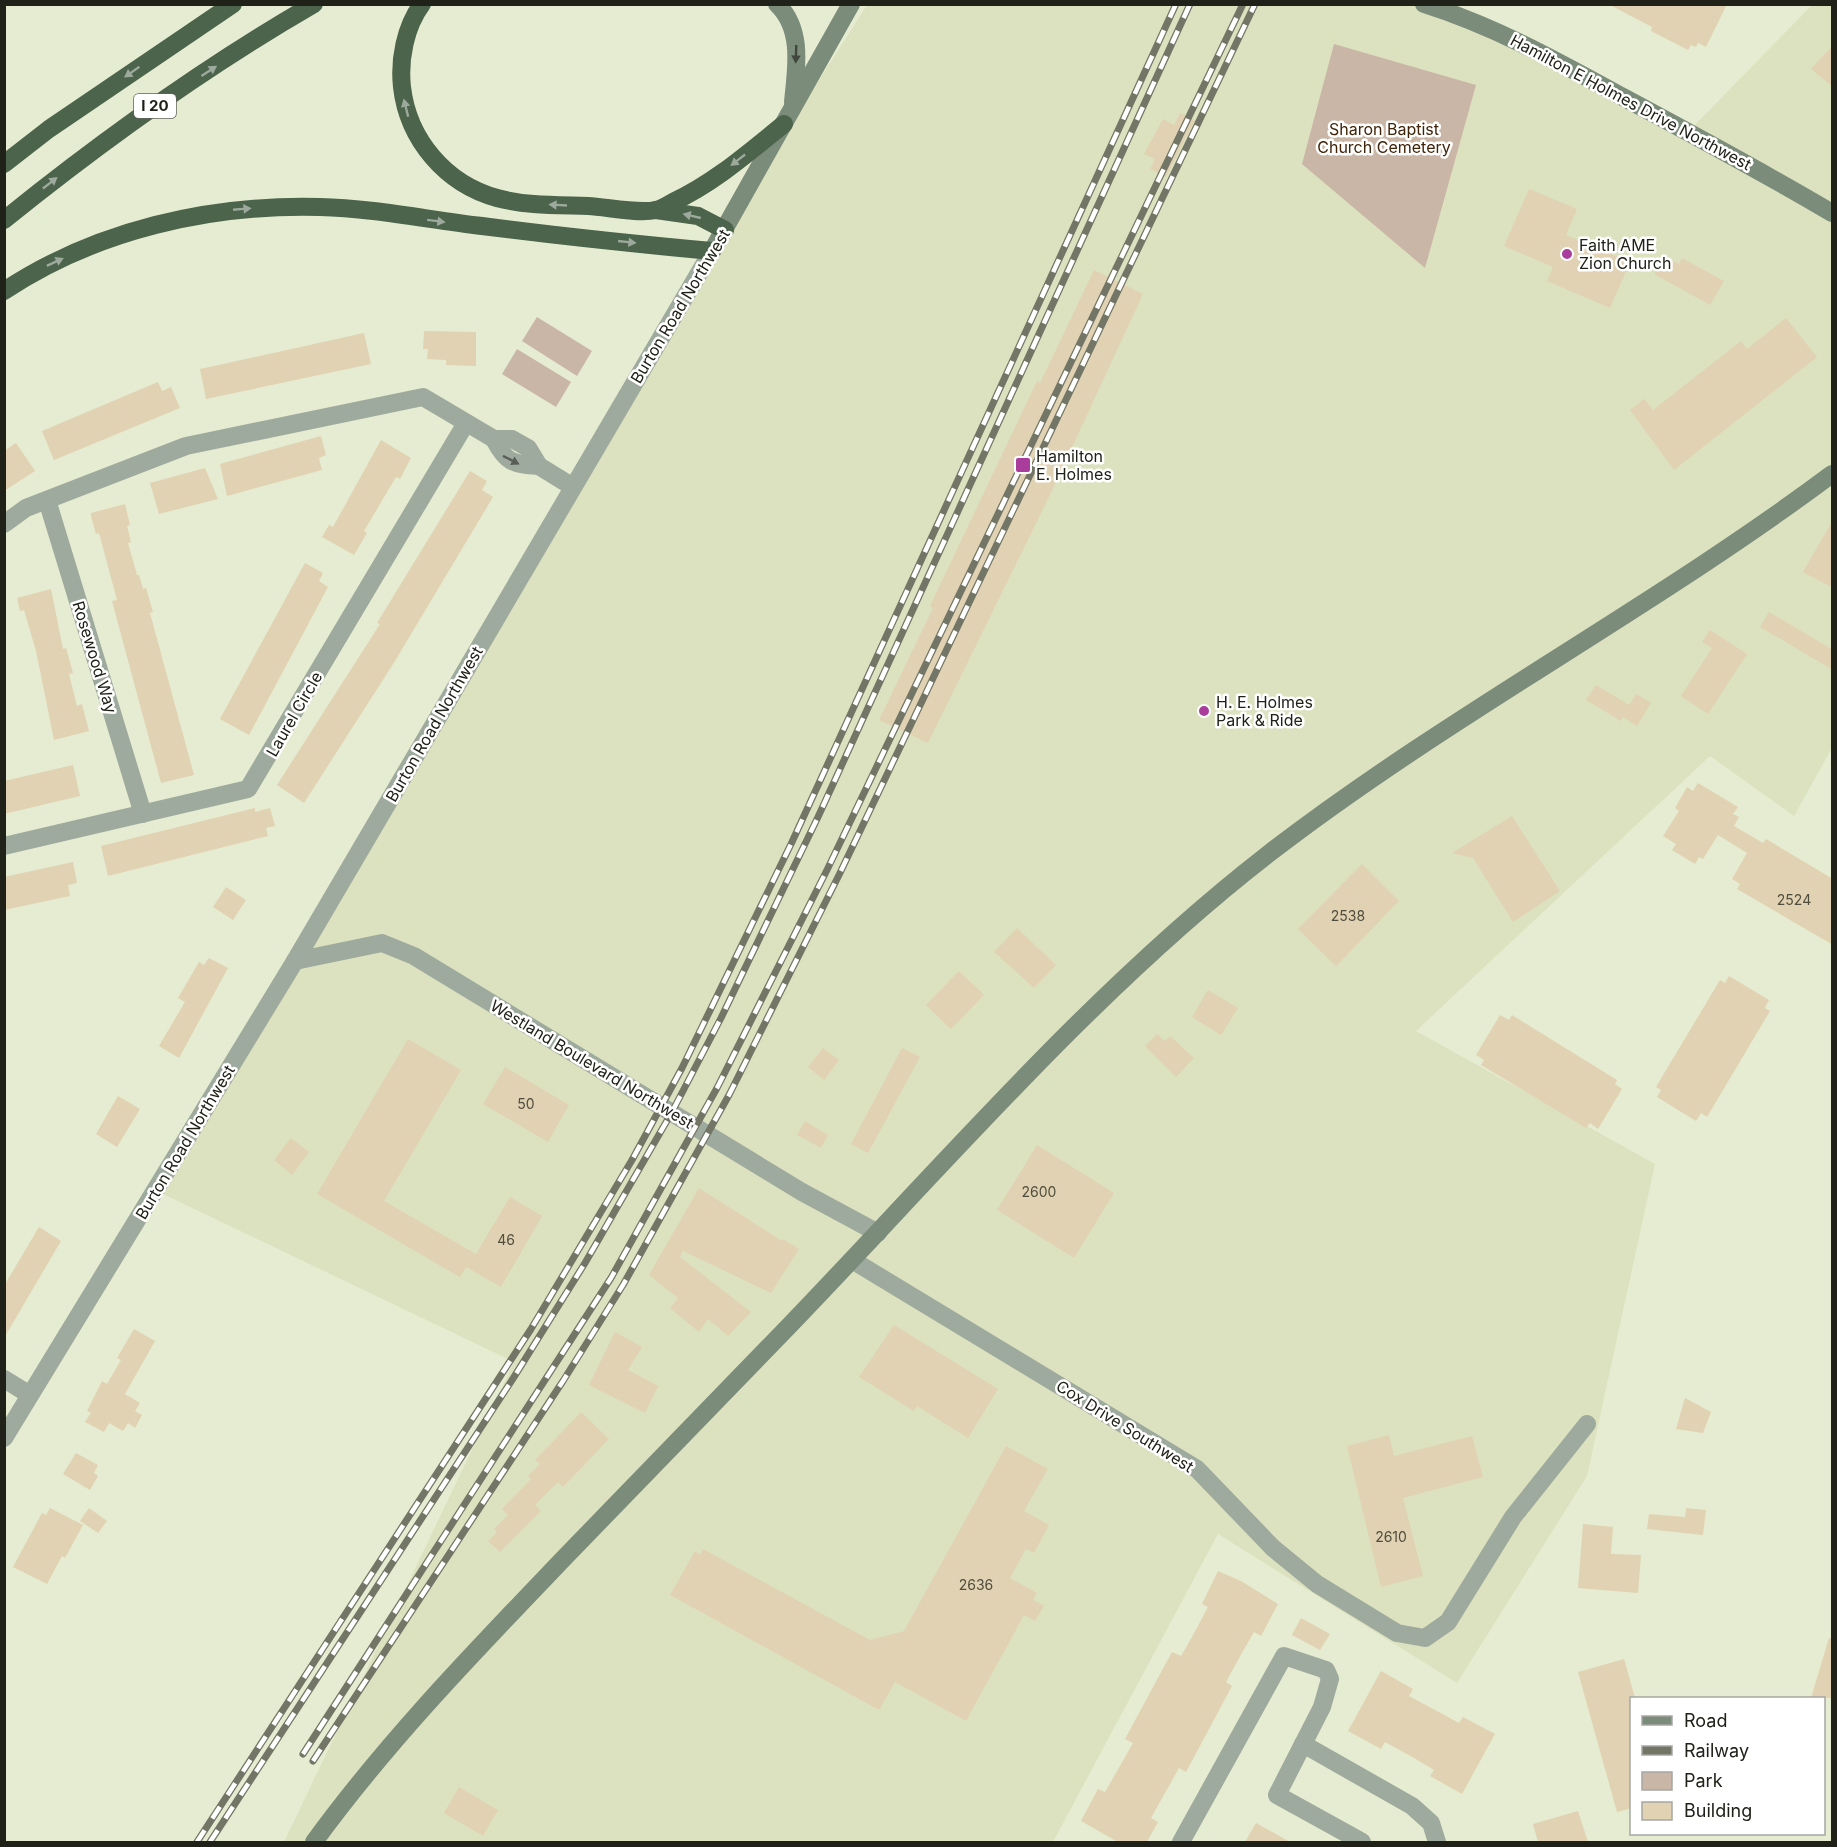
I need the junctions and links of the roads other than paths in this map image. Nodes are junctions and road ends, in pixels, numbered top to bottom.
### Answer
1 (233, 4) edge
2 (314, 4) edge
3 (422, 4) edge
4 (777, 4) edge
5 (851, 4) edge
6 (1424, 4) edge
7 (789, 116) junction
8 (4, 164) edge
9 (656, 210) junction
10 (1833, 213) edge
11 (4, 220) edge
12 (725, 230) junction
13 (712, 251) junction
14 (4, 291) edge
15 (466, 423) junction
16 (1833, 474) edge
17 (573, 487) junction
18 (46, 500) junction
19 (4, 524) edge
20 (143, 814) junction
21 (4, 846) edge
22 (295, 961) junction
23 (878, 1233) junction
24 (852, 1260) junction
25 (4, 1379) edge
26 (30, 1395) junction
27 (1587, 1424) dead end
28 (4, 1438) edge
29 (1303, 1744) junction
30 (314, 1842) edge
31 (1181, 1842) edge
32 (1362, 1842) edge
33 (1437, 1842) edge

1 -> 8 highway, I 20
11 -> 2 highway, I 20
9 -> 3 highway
4 -> 7 main road
5 - 7 main road, Burton Road Northwest
6 - 10 main road, Hamilton E Holmes Drive Northwest
7 -> 9 highway
7 - 12 main road, Burton Road Northwest
12 -> 9 highway
12 - 13 main road, Burton Road Northwest
14 -> 13 highway
13 - 17 street, Burton Road Northwest
15 - 17 street
15 - 18 street
15 - 20 street, Laurel Circle
16 - 23 main road
17 - 22 street, Burton Road Northwest
18 - 19 street
18 - 20 street, Rosewood Way
20 - 21 street, Laurel Circle
22 - 23 street, Westland Boulevard Northwest
22 - 26 street, Burton Road Northwest
23 - 24 main road
24 - 27 street, Cox Drive Southwest
24 - 30 main road
25 - 26 street
26 - 28 street, Burton Road Northwest
29 - 31 street
29 - 32 street
29 - 33 street

